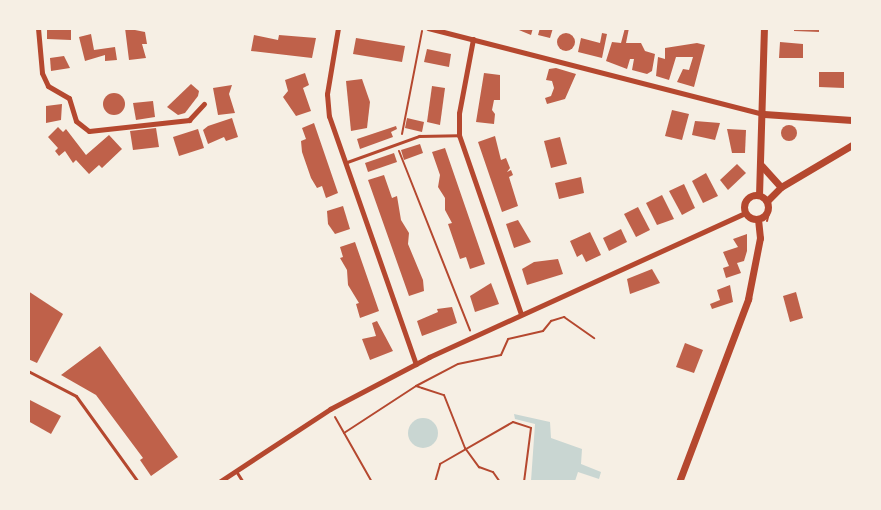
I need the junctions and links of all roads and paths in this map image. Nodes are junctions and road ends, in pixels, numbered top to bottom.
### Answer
1 (38, 28) edge
2 (338, 28) edge
3 (422, 28) edge
4 (428, 28) edge
5 (764, 28) edge
6 (473, 39) junction
7 (204, 104) dead end
8 (764, 114) junction
9 (852, 120) edge
10 (459, 135) junction
11 (400, 142) junction
12 (852, 145) edge
13 (345, 163) junction
14 (762, 166) junction
15 (781, 187) junction
16 (759, 195) junction
17 (770, 201) junction
18 (745, 213) junction
19 (758, 219) junction
20 (760, 238) junction
21 (521, 315) junction
22 (473, 338) junction
23 (594, 338) dead end
24 (416, 364) junction
25 (28, 370) edge
26 (416, 386) junction
27 (330, 409) junction
28 (344, 433) junction
29 (465, 448) junction
30 (236, 469) junction
31 (138, 482) edge
32 (219, 482) edge
33 (243, 482) edge
34 (372, 482) edge
35 (435, 482) edge
36 (500, 482) edge
37 (525, 482) edge
38 (679, 482) edge

1 - 7 street
2 - 13 street
3 - 11 path
4 - 6 street
5 - 8 street
6 - 8 street
6 - 10 street
8 - 9 street
8 - 14 street
10 - 11 lane
10 - 21 street
11 - 13 lane
11 - 22 path
12 - 15 street
13 - 24 street
14 - 15 street
14 - 16 street
15 - 17 street
16 - 17 street
16 - 18 street
17 - 19 street
17 - 20 path
18 - 19 street
18 - 21 street
19 - 20 street
20 - 38 street
21 - 22 street
22 - 24 street
23 - 26 path
24 - 27 street
25 - 31 lane
26 - 28 path
26 - 29 path
27 - 28 path
27 - 30 street
28 - 34 path
29 - 35 path
29 - 36 path
29 - 37 path
30 - 32 street
30 - 33 lane

